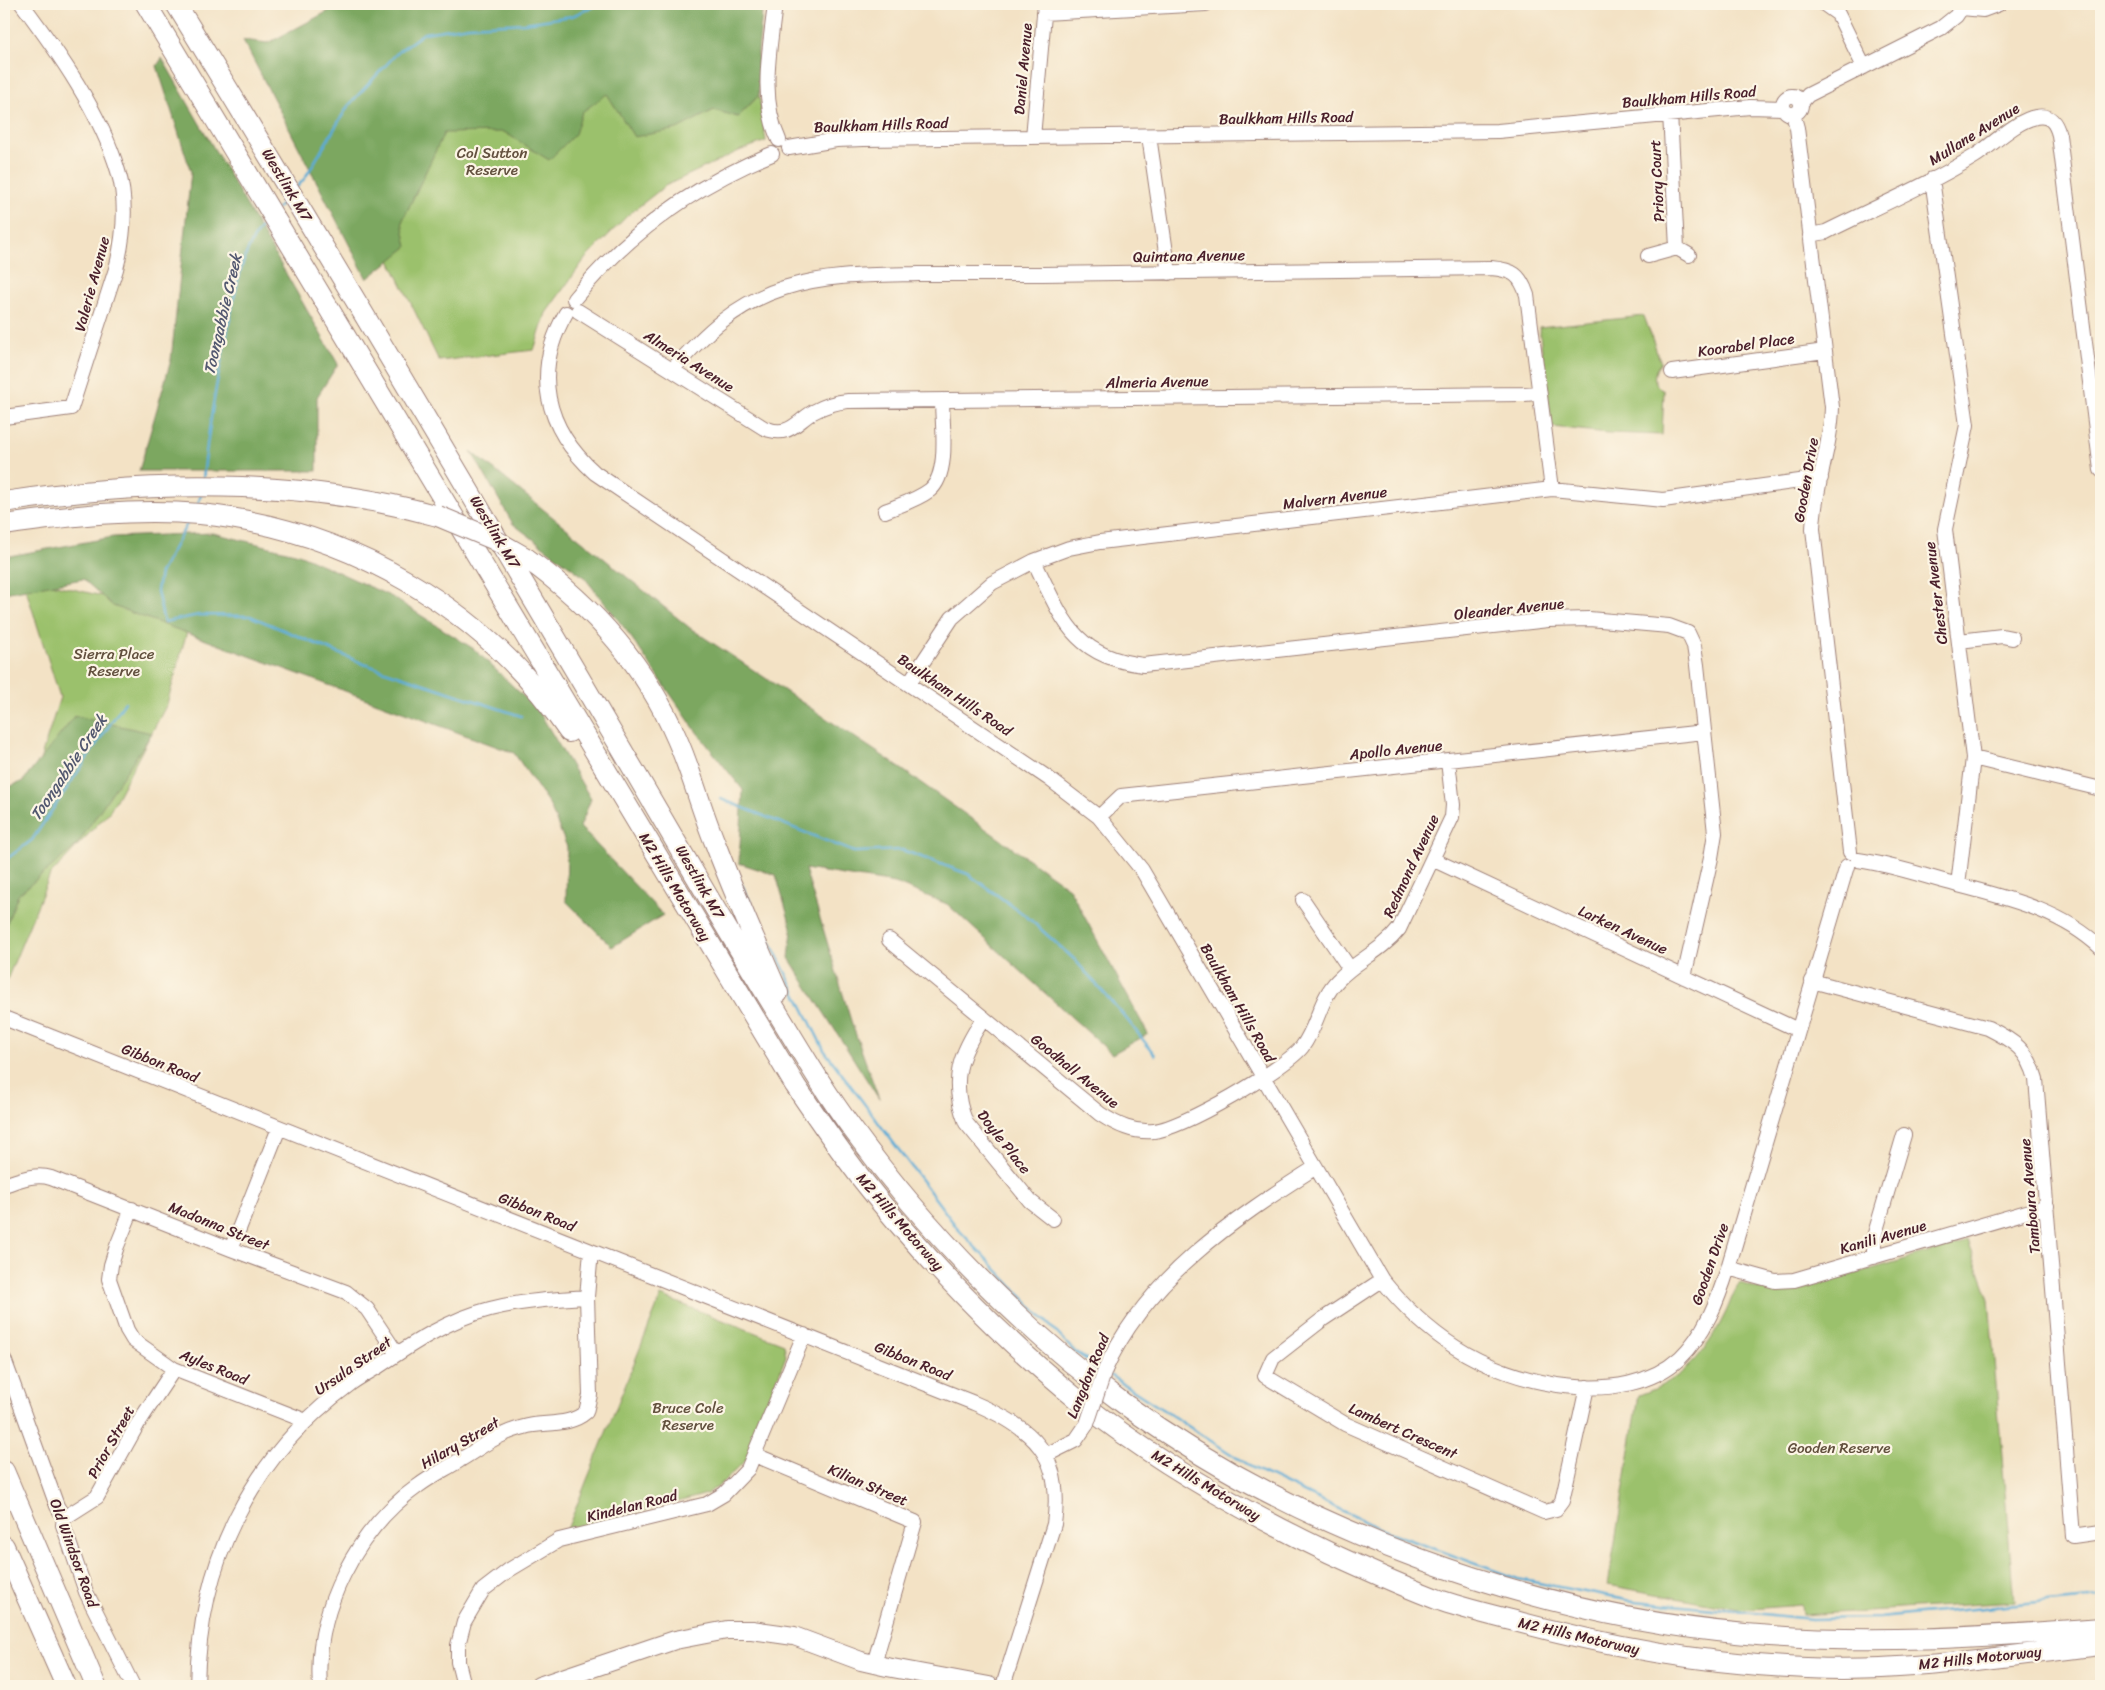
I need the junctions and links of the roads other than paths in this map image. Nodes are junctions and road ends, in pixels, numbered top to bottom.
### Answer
1 (22, 4) edge
2 (146, 4) edge
3 (176, 4) edge
4 (774, 4) edge
5 (1206, 4) edge
6 (1824, 4) edge
7 (1999, 4) edge
8 (1963, 6) edge
9 (1045, 8) edge
10 (1864, 67) junction
11 (1792, 108) junction
12 (1670, 113) junction
13 (1149, 136) junction
14 (1033, 137) junction
15 (784, 144) junction
16 (1932, 179) junction
17 (1810, 235) junction
18 (1677, 248) junction
19 (1689, 255) dead end
20 (1648, 256) dead end
21 (1169, 273) junction
22 (573, 308) junction
23 (1825, 351) junction
24 (672, 370) junction
25 (1672, 372) dead end
26 (1540, 392) junction
27 (942, 400) junction
28 (4, 417) edge
29 (2101, 470) edge
30 (1821, 478) junction
31 (1552, 489) junction
32 (4, 502) edge
33 (885, 511) dead end
34 (4, 525) edge
35 (1034, 561) junction
36 (2012, 638) dead end
37 (1959, 641) junction
38 (909, 683) junction
39 (1704, 732) junction
40 (1973, 758) junction
41 (1448, 761) junction
42 (612, 782) junction
43 (2101, 788) edge
44 (1099, 817) junction
45 (1852, 859) junction
46 (1434, 860) junction
47 (1958, 885) junction
48 (1303, 900) dead end
49 (889, 940) dead end
50 (2101, 948) edge
51 (1350, 969) junction
52 (1684, 977) junction
53 (1812, 982) junction
54 (4, 1018) edge
55 (984, 1018) junction
56 (1798, 1030) junction
57 (809, 1064) junction
58 (1263, 1077) junction
59 (279, 1128) junction
60 (1904, 1136) dead end
61 (1316, 1167) junction
62 (4, 1185) edge
63 (2047, 1206) junction
64 (132, 1209) junction
65 (1053, 1219) dead end
66 (231, 1249) junction
67 (591, 1251) junction
68 (1874, 1257) junction
69 (1728, 1268) junction
70 (1382, 1280) junction
71 (588, 1297) junction
72 (804, 1335) junction
73 (397, 1354) junction
74 (4, 1359) edge
75 (174, 1369) junction
76 (1587, 1387) junction
77 (306, 1421) junction
78 (756, 1455) junction
79 (1046, 1455) junction
80 (4, 1471) edge
81 (64, 1518) junction
82 (2101, 1532) edge
83 (4, 1546) edge
84 (2101, 1628) edge
85 (2101, 1645) edge
86 (874, 1664) junction
87 (570, 1681) edge
88 (66, 1686) edge
89 (96, 1686) edge
90 (133, 1686) edge
91 (197, 1686) edge
92 (320, 1686) edge
93 (464, 1686) edge
94 (539, 1686) edge
95 (989, 1686) edge
96 (1003, 1686) edge

1 - 28 street, Valerie Avenue
2 - 42 highway, Westlink M7
3 - 57 highway, Westlink M7
4 - 15 street
5 - 9 street
6 - 10 street
7 - 8 street
8 - 10 street
9 - 14 street, Daniel Avenue
10 - 11 street
11 - 12 street, Baulkham Hills Road
11 - 17 street, Gooden Drive
12 - 13 street, Baulkham Hills Road
12 - 18 street, Priory Court
13 - 14 street, Baulkham Hills Road
13 - 21 street
14 - 15 street, Baulkham Hills Road
15 - 22 street, Baulkham Hills Road
16 - 17 street, Mullane Avenue
16 - 29 street, Mullane Avenue
16 - 37 street, Chester Avenue
17 - 23 street, Gooden Drive
18 - 19 street
18 - 20 street
21 - 24 street, Quintana Avenue
21 - 26 street, Quintana Avenue
22 - 24 street, Almeria Avenue
22 - 38 street, Baulkham Hills Road
23 - 25 street, Koorabel Place
23 - 30 street, Gooden Drive
24 - 27 street, Almeria Avenue
26 - 27 street, Almeria Avenue
26 - 31 street, Quintana Avenue
27 - 33 street
30 - 31 street, Malvern Avenue
30 - 45 street, Gooden Drive
31 - 35 street, Malvern Avenue
32 - 57 highway, bridge
34 - 42 highway
35 - 38 street, Malvern Avenue
35 - 39 street, Oleander Avenue
36 - 37 street
37 - 40 street, Chester Avenue
38 - 44 street, Baulkham Hills Road
39 - 41 street, Apollo Avenue
39 - 52 street, Oleander Avenue
40 - 43 street
40 - 47 street, Chester Avenue
41 - 44 street, Apollo Avenue
41 - 46 street, Redmond Avenue
42 - 85 highway, M2 Hills Motorway
44 - 58 street, Baulkham Hills Road
45 - 47 street
45 - 53 street, Gooden Drive
46 - 51 street, Redmond Avenue
46 - 52 street, Larken Avenue
47 - 50 street
48 - 51 street
49 - 55 street, Goodhall Avenue
51 - 58 street, Redmond Avenue
52 - 56 street, Larken Avenue
53 - 56 street, Gooden Drive
53 - 63 street, Tamboura Avenue
54 - 59 street, Gibbon Road
55 - 58 street, Goodhall Avenue
55 - 65 street, Doyle Place
56 - 69 street, Gooden Drive
57 - 84 highway, M2 Hills Motorway
58 - 61 street, Baulkham Hills Road
59 - 66 street
59 - 67 street, Gibbon Road
60 - 68 street
61 - 70 street, Gooden Drive
61 - 79 street, Langdon Road, bridge
62 - 64 street, Madonna Street
63 - 68 street, Kanili Avenue
63 - 82 street, Tamboura Avenue
64 - 66 street, Madonna Street
64 - 75 street, Ayles Road
66 - 73 street, Madonna Street
67 - 71 street, Hilary Street
67 - 72 street, Gibbon Road
68 - 69 street, Kanili Avenue
69 - 76 street, Gooden Drive
70 - 76 street, Gooden Drive
70 - 76 street, Lambert Crescent
71 - 73 street, Ursula Street
71 - 92 street, Hilary Street
72 - 78 street, Kindelan Road
72 - 79 street, Gibbon Road
73 - 77 street, Ursula Street
74 - 81 street, Old Windsor Road
75 - 77 street, Ayles Road
75 - 81 street, Prior Street
77 - 91 street, Ursula Street
78 - 86 street, Kilian Street
78 - 93 street, Kindelan Road
79 - 96 street
80 - 89 highway, Old Windsor Road
81 - 90 street, Old Windsor Road
83 - 88 highway
86 - 87 main road
86 - 95 main road
87 - 94 main road

